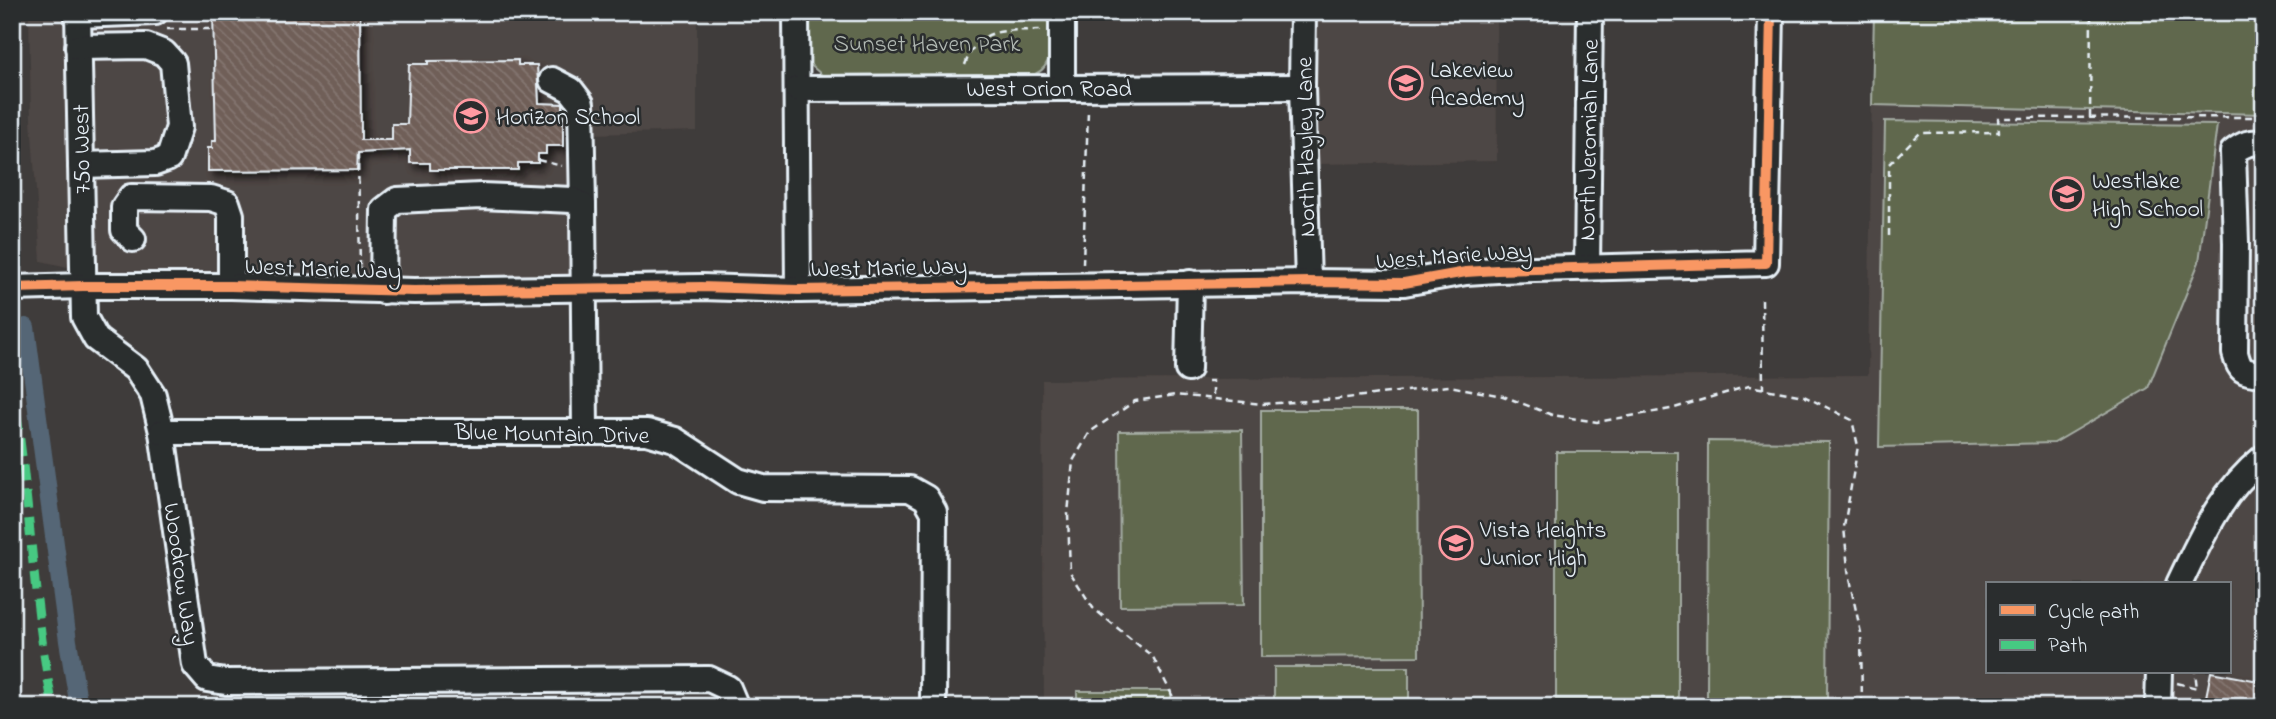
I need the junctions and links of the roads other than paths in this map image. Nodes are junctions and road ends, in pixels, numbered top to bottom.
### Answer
1 (155, 12) edge
2 (796, 12) edge
3 (1062, 12) edge
4 (1303, 12) edge
5 (1590, 12) edge
6 (1771, 12) edge
7 (78, 14) edge
8 (78, 47) junction
9 (552, 80) dead end
10 (1302, 87) junction
11 (1062, 88) junction
12 (797, 89) junction
13 (2264, 143) edge
14 (81, 165) junction
15 (583, 206) junction
16 (133, 239) dead end
17 (1587, 267) junction
18 (1308, 282) junction
19 (1190, 283) junction
20 (83, 286) junction
21 (231, 286) junction
22 (12, 288) edge
23 (584, 289) junction
24 (798, 290) junction
25 (383, 291) junction
26 (2264, 373) edge
27 (1198, 375) road end
28 (585, 430) junction
29 (162, 432) junction
30 (2264, 457) edge
31 (2180, 582) edge
32 (2165, 677) edge
33 (736, 707) edge
34 (933, 707) edge
35 (2158, 707) edge

1 - 7 street
2 - 12 street
3 - 11 street
4 - 10 street, North Hayley Lane
5 - 17 street, North Jeromiah Lane
6 - 17 street, West Marie Way
7 - 8 street, 750 West
8 - 14 street, 750 West
8 - 14 street
9 - 15 street
10 - 11 street, West Orion Road
10 - 18 street, North Hayley Lane
11 - 12 street, West Orion Road
12 - 24 street
13 - 26 street
14 - 20 street, 750 West
15 - 23 street
15 - 25 street
16 - 21 street
17 - 18 street, West Marie Way
18 - 19 street, West Marie Way
19 - 24 street, West Marie Way
19 - 27 street
20 - 21 street, West Marie Way
20 - 22 street, West Marie Way
20 - 29 street, Woodrow Way
21 - 25 street, West Marie Way
23 - 24 street, West Marie Way
23 - 25 street, West Marie Way
23 - 28 street
28 - 29 street, Blue Mountain Drive
28 - 34 street, Blue Mountain Drive
29 - 33 street, Woodrow Way
30 - 31 street
32 - 35 street

